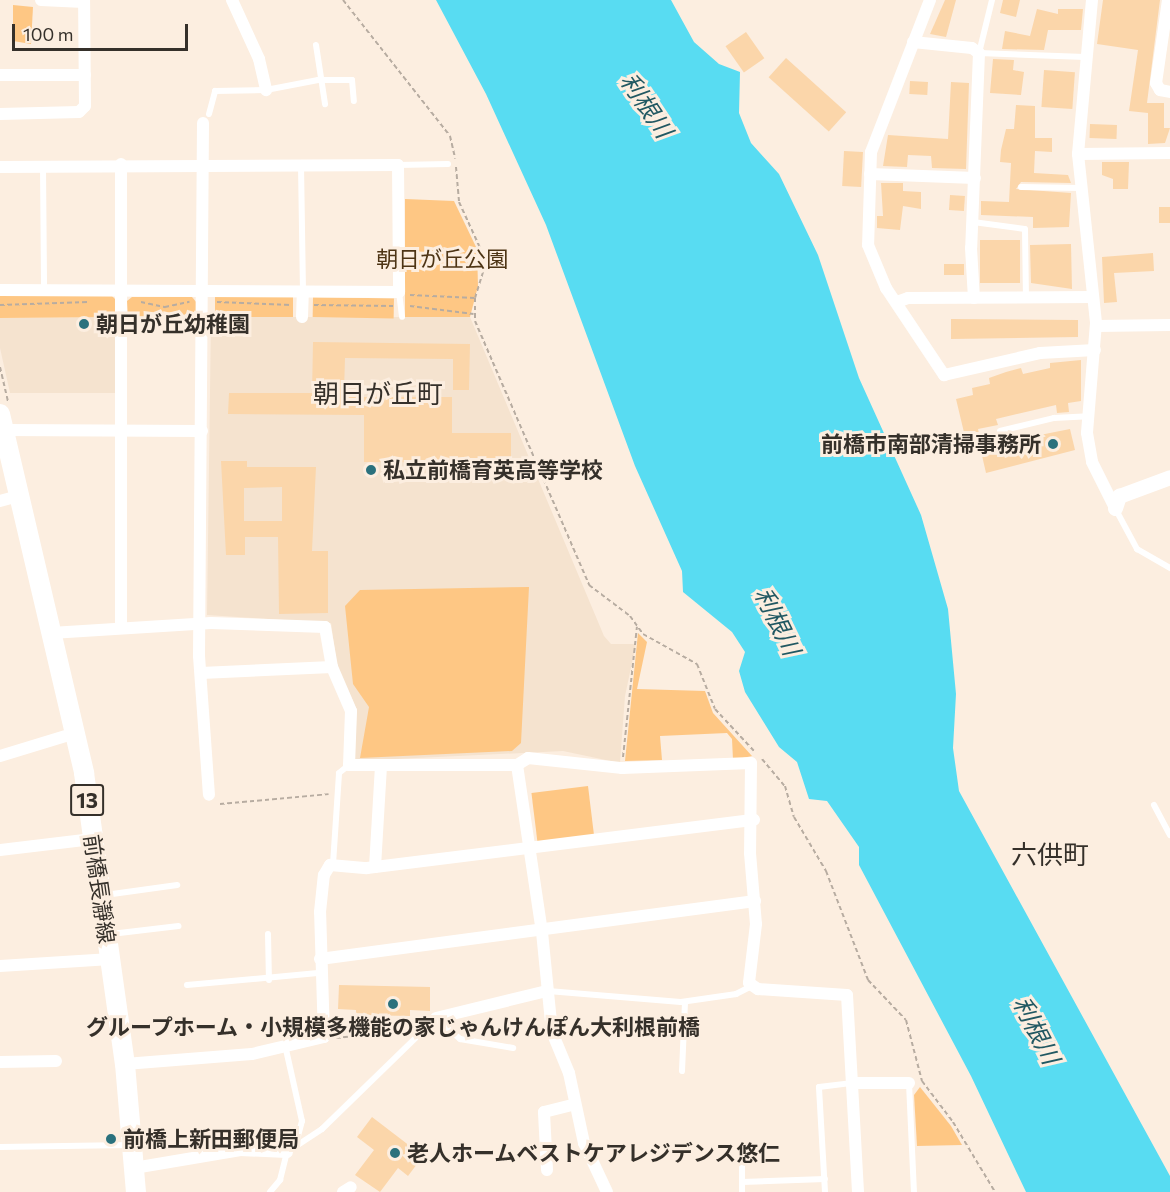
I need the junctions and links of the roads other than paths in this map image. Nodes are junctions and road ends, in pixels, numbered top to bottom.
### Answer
1 (41, 0) edge
2 (232, 0) edge
3 (930, 0) edge
4 (992, 0) edge
5 (1092, 0) edge
6 (1168, 0) edge
7 (84, 1) edge
8 (914, 42) junction
9 (316, 45) dead end
10 (979, 53) junction
11 (1085, 57) junction
12 (0, 75) edge
13 (85, 75) junction
14 (322, 80) junction
15 (266, 90) junction
16 (1170, 92) edge
17 (354, 101) dead end
18 (326, 104) dead end
19 (0, 114) edge
20 (206, 118) joint
21 (1170, 153) edge
22 (1078, 154) junction
23 (121, 164) junction
24 (203, 164) junction
25 (448, 164) dead end
26 (301, 165) junction
27 (398, 165) junction
28 (0, 167) edge
29 (43, 167) junction
30 (870, 174) junction
31 (975, 177) junction
32 (1021, 187) dead end
33 (1081, 188) junction
34 (973, 222) junction
35 (0, 290) edge
36 (44, 290) junction
37 (122, 290) junction
38 (303, 292) junction
39 (399, 292) junction
40 (206, 296) junction
41 (1093, 297) junction
42 (974, 298) junction
43 (1026, 298) junction
44 (897, 302) junction
45 (302, 311) road end
46 (402, 317) dead end
47 (1170, 325) edge
48 (1096, 326) junction
49 (1095, 350) junction
50 (1088, 416) junction
51 (2, 422) edge
52 (121, 430) junction
53 (202, 431) junction
54 (1000, 431) dead end
55 (1170, 477) edge
56 (1170, 484) edge
57 (10, 499) edge
58 (1115, 508) junction
59 (1170, 568) edge
60 (202, 624) junction
61 (121, 626) junction
62 (51, 633) junction
63 (332, 667) junction
64 (201, 673) junction
65 (75, 733) junction
66 (0, 756) edge
67 (349, 765) junction
68 (517, 765) junction
69 (381, 767) junction
70 (209, 795) dead end
71 (1154, 805) dead end
72 (754, 820) junction
73 (1170, 835) edge
74 (92, 838) junction
75 (530, 848) junction
76 (0, 850) edge
77 (333, 864) junction
78 (375, 867) junction
79 (177, 885) dead end
80 (102, 896) junction
81 (755, 901) junction
82 (179, 926) dead end
83 (542, 932) junction
84 (107, 934) junction
85 (268, 934) dead end
86 (111, 959) junction
87 (320, 959) junction
88 (0, 966) edge
89 (320, 974) junction
90 (269, 980) junction
91 (187, 986) dead end
92 (750, 987) junction
93 (547, 991) junction
94 (685, 1002) junction
95 (435, 1018) junction
96 (285, 1045) junction
97 (513, 1048) dead end
98 (56, 1061) dead end
99 (0, 1062) edge
100 (125, 1064) junction
101 (682, 1071) dead end
102 (854, 1083) junction
103 (909, 1083) joint
104 (575, 1104) junction
105 (132, 1145) junction
106 (0, 1147) edge
107 (291, 1149) junction
108 (742, 1156) dead end
109 (134, 1168) junction
110 (547, 1170) dead end
111 (825, 1179) junction
112 (742, 1182) junction
113 (136, 1192) edge
114 (270, 1192) edge
115 (607, 1192) edge
116 (742, 1192) edge
117 (825, 1192) edge
118 (858, 1192) edge
119 (914, 1192) edge

1 - 7 street
2 - 15 street
3 - 8 street
4 - 10 lane
5 - 11 street
6 - 16 street
7 - 13 street
8 - 10 street
8 - 30 street
9 - 14 lane
10 - 11 lane
10 - 31 street
11 - 22 street
12 - 13 street
13 - 19 street
14 - 15 lane
14 - 17 lane
14 - 18 lane
15 - 20 lane
20 - 24 street
21 - 22 street
22 - 33 street
23 - 24 street
23 - 29 street
23 - 37 street
24 - 26 street
24 - 40 street
25 - 27 lane
26 - 27 street
26 - 38 lane
27 - 39 street
28 - 29 street
29 - 36 lane
30 - 31 street
30 - 44 street
31 - 34 street
32 - 33 lane
33 - 41 street
34 - 42 street
34 - 43 lane
35 - 36 street
36 - 37 street
37 - 40 street
37 - 52 street
38 - 39 street
38 - 40 street
38 - 45 street
39 - 46 lane
40 - 53 street
41 - 43 street
41 - 48 street
42 - 43 street
42 - 44 street
44 - 49 street
47 - 48 street
48 - 49 street
49 - 50 street
50 - 54 lane
50 - 58 street
51 - 52 street
51 - 57 main road, 前橋長瀞線 / 13
52 - 53 street
52 - 61 street
53 - 60 street
55 - 58 street
56 - 58 street
57 - 62 main road, 前橋長瀞線 / 13
58 - 59 lane
60 - 61 street
60 - 63 street
60 - 64 street
61 - 62 street
62 - 65 main road, 前橋長瀞線 / 13
63 - 64 street
63 - 67 street
64 - 70 street
65 - 66 street
65 - 74 main road, 前橋長瀞線 / 13
67 - 69 street
67 - 77 lane
68 - 69 street
68 - 72 street
68 - 75 street
69 - 78 street
71 - 73 lane
72 - 75 street
72 - 81 street
74 - 76 street
74 - 80 main road, 前橋長瀞線 / 13
75 - 78 street
75 - 83 street
77 - 78 street
77 - 87 street
79 - 80 lane
80 - 84 main road, 前橋長瀞線 / 13
81 - 83 street
81 - 92 street
82 - 84 lane
83 - 87 street
83 - 93 street
84 - 86 main road, 前橋長瀞線 / 13
85 - 90 lane
86 - 88 street
86 - 100 main road, 前橋長瀞線 / 13
87 - 89 street
89 - 90 lane
89 - 96 street
90 - 91 lane
92 - 94 lane
92 - 102 street
93 - 94 lane
93 - 95 street
93 - 104 street
94 - 101 lane
95 - 97 lane
95 - 107 lane
96 - 100 street
96 - 107 lane
98 - 99 street
100 - 105 main road, 前橋長瀞線 / 13
102 - 103 street
102 - 111 lane
102 - 118 street
103 - 119 lane
104 - 110 street
104 - 115 street
105 - 106 lane
105 - 109 main road, 前橋長瀞線 / 13
107 - 109 street
107 - 114 lane
108 - 112 lane
109 - 113 main road, 前橋長瀞線 / 13
111 - 112 lane
111 - 117 lane
112 - 116 lane

